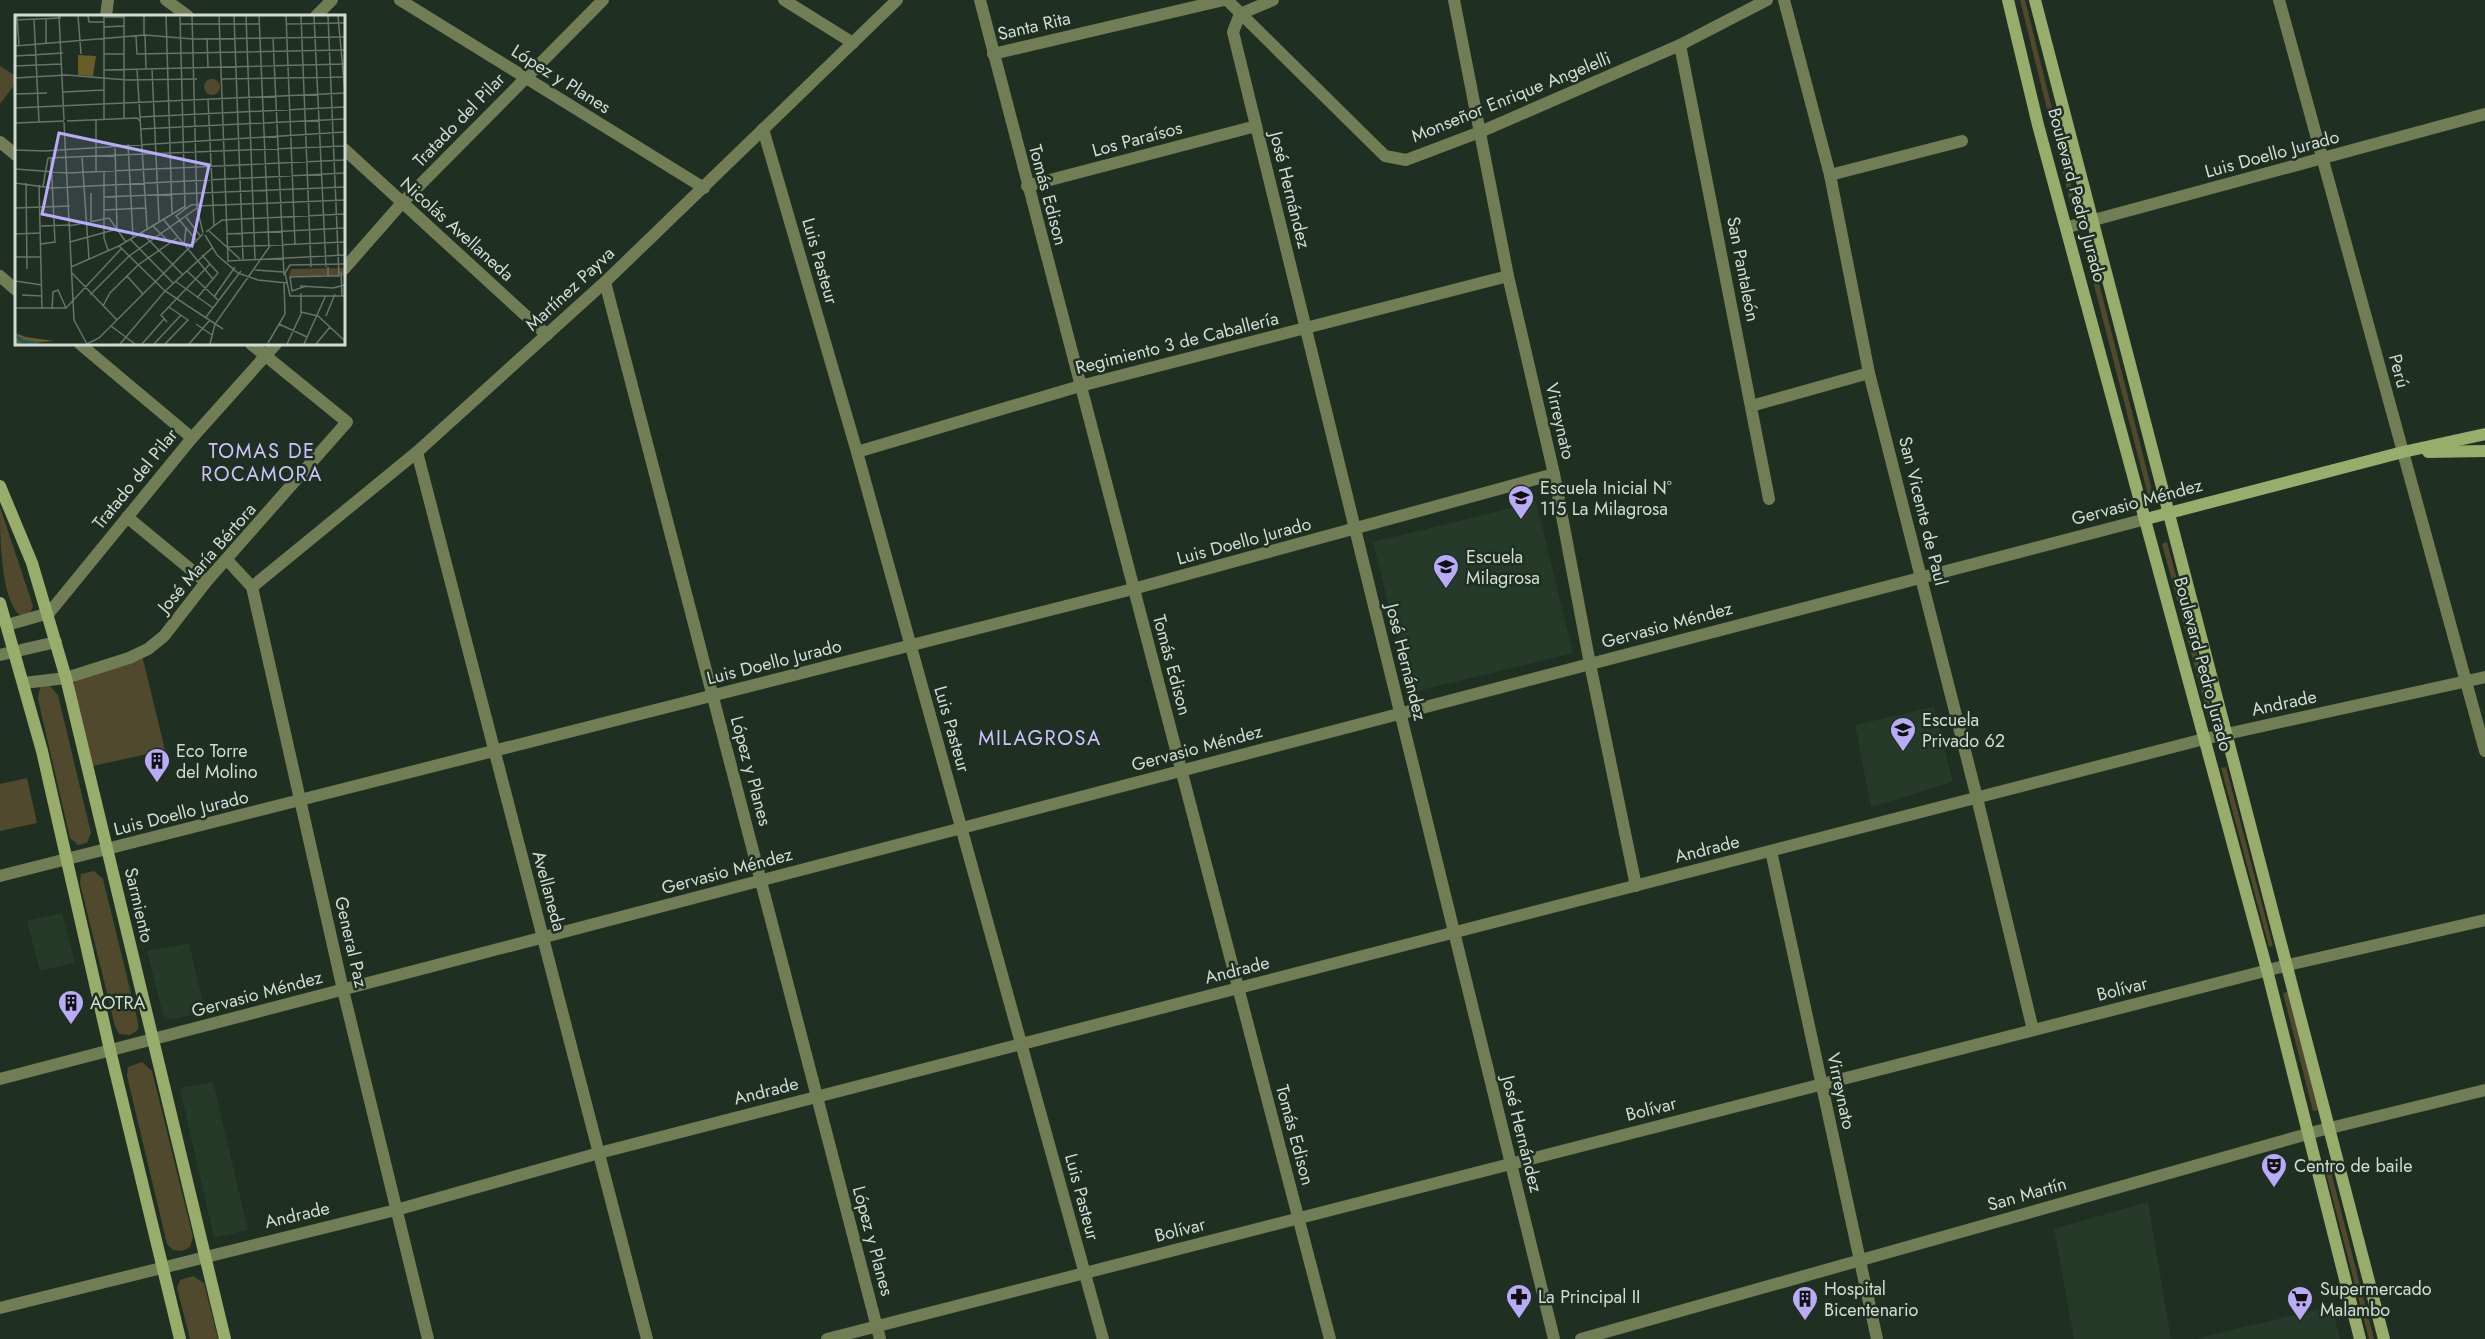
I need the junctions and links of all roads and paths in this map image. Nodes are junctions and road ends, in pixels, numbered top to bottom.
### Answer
1 (108, 0) edge
2 (166, 0) edge
3 (332, 0) edge
4 (400, 0) edge
5 (603, 0) edge
6 (784, 0) edge
7 (897, 0) edge
8 (980, 0) edge
9 (1226, 0) edge
10 (1273, 0) edge
11 (1454, 0) edge
12 (1767, 0) edge
13 (1784, 0) edge
14 (2008, 0) edge
15 (2035, 0) edge
16 (2279, 0) edge
17 (1240, 14) junction
18 (106, 15) edge
19 (187, 15) edge
20 (317, 15) edge
21 (853, 43) junction
22 (1680, 45) junction
23 (993, 54) junction
24 (525, 77) junction
25 (2485, 114) edge
26 (1256, 126) junction
27 (764, 129) junction
28 (1480, 132) junction
29 (1962, 141) dead end
30 (0, 142) edge
31 (345, 150) edge
32 (15, 154) edge
33 (2323, 160) junction
34 (1830, 175) junction
35 (1027, 186) junction
36 (704, 188) junction
37 (401, 204) junction
38 (2092, 221) junction
39 (2068, 227) junction
40 (345, 267) edge
41 (0, 276) edge
42 (1508, 276) junction
43 (605, 282) junction
44 (15, 289) edge
45 (1305, 328) junction
46 (547, 335) junction
47 (81, 345) edge
48 (252, 345) edge
49 (275, 345) edge
50 (266, 355) junction
51 (1869, 374) junction
52 (1080, 386) junction
53 (1751, 406) junction
54 (2485, 434) edge
55 (192, 438) junction
56 (417, 452) junction
57 (857, 452) junction
58 (2403, 452) junction
59 (2485, 452) edge
60 (1554, 474) junction
61 (0, 486) edge
62 (1769, 499) dead end
63 (2169, 512) junction
64 (127, 517) junction
65 (2146, 519) junction
66 (1355, 530) junction
67 (228, 561) junction
68 (1921, 578) junction
69 (206, 582) junction
70 (252, 587) junction
71 (1133, 589) junction
72 (0, 603) edge
73 (49, 613) junction
74 (7, 625) junction
75 (56, 642) junction
76 (910, 646) junction
77 (15, 652) junction
78 (0, 655) edge
79 (1590, 664) junction
80 (2485, 677) edge
81 (66, 678) junction
82 (2466, 682) junction
83 (24, 683) junction
84 (713, 696) junction
85 (1400, 714) junction
86 (2227, 734) junction
87 (2204, 739) junction
88 (2485, 751) edge
89 (495, 752) junction
90 (1181, 771) junction
91 (1977, 798) junction
92 (300, 802) junction
93 (961, 828) junction
94 (108, 850) junction
95 (1771, 851) junction
96 (68, 859) junction
97 (0, 876) edge
98 (761, 881) junction
99 (1636, 885) junction
100 (2485, 920) edge
101 (1454, 932) junction
102 (543, 938) junction
103 (2288, 965) junction
104 (2267, 970) junction
105 (1238, 988) junction
106 (343, 990) junction
107 (2033, 1030) junction
108 (152, 1040) junction
109 (1021, 1044) junction
110 (110, 1050) junction
111 (0, 1079) edge
112 (1821, 1084) junction
113 (2485, 1090) edge
114 (817, 1097) junction
115 (2330, 1128) junction
116 (2307, 1134) junction
117 (599, 1153) junction
118 (1511, 1164) junction
119 (396, 1210) junction
120 (1299, 1218) junction
121 (205, 1255) junction
122 (1860, 1260) junction
123 (162, 1266) junction
124 (1084, 1273) junction
125 (0, 1308) edge
126 (877, 1326) junction
127 (180, 1339) edge
128 (225, 1339) edge
129 (428, 1339) edge
130 (647, 1339) edge
131 (826, 1339) edge
132 (880, 1339) edge
133 (1103, 1339) edge
134 (1330, 1339) edge
135 (1554, 1339) edge
136 (1581, 1339) edge
137 (1877, 1339) edge
138 (2360, 1339) edge
139 (2384, 1339) edge

1 - 18 street
2 - 19 street
3 - 20 street
4 - 24 street, López y Planes
5 - 24 street, Tratado del Pilar
6 - 21 street
7 - 21 street, Martínez Payva
8 - 23 street, Tomás Edison
9 - 17 street
9 - 23 street, Santa Rita
10 - 17 street
11 - 28 street, Virreynato
12 - 22 street, Monseñor Enrique Angelelli
13 - 34 street, San Vicente de Paul
14 - 39 main road, Boulevard Pedro Jurado
15 - 38 main road, Boulevard Pedro Jurado
16 - 33 street, Perú
17 - 26 street, José Hernández
17 - 28 street, Monseñor Enrique Angelelli
21 - 27 street, Martínez Payva
22 - 28 street, Monseñor Enrique Angelelli
22 - 53 street, San Pantaleón
23 - 35 street, Tomás Edison
24 - 36 street, López y Planes
24 - 37 street, Tratado del Pilar
25 - 33 street, Luis Doello Jurado
26 - 35 street, Los Paraísos
26 - 45 street, José Hernández
27 - 36 street, Martínez Payva
27 - 57 street, Luis Pasteur
28 - 42 street, Virreynato
29 - 34 street
30 - 32 street
31 - 37 street, Nicolás Avellaneda
33 - 38 street, Luis Doello Jurado
33 - 58 street, Perú
34 - 51 street, San Vicente de Paul
35 - 52 street, Tomás Edison
36 - 43 street, Martínez Payva
37 - 40 street, Tratado del Pilar
37 - 46 street, Nicolás Avellaneda
38 - 39 street, Luis Doello Jurado
38 - 63 main road, Boulevard Pedro Jurado
39 - 65 main road, Boulevard Pedro Jurado
41 - 44 street
42 - 45 street, Regimiento 3 de Caballería
42 - 60 street, Virreynato
43 - 46 street, Martínez Payva
43 - 84 street, López y Planes
45 - 52 street, Regimiento 3 de Caballería
45 - 66 street, José Hernández
46 - 56 street, Martínez Payva
47 - 55 street
48 - 50 street
49 - 50 street, Tratado del Pilar
50 - 55 street, Tratado del Pilar
50 - 67 street, José María Bértora
51 - 53 street
51 - 68 street, San Vicente de Paul
52 - 57 street, Regimiento 3 de Caballería
52 - 71 street, Tomás Edison
53 - 62 street, San Pantaleón
54 - 58 main road, Gervasio Méndez
55 - 64 street, Tratado del Pilar
56 - 70 street, Martínez Payva
56 - 89 street, Avellaneda
57 - 76 street, Luis Pasteur
58 - 59 main road, Gervasio Méndez
58 - 63 main road, Gervasio Méndez
58 - 82 street, Perú
60 - 66 street, Luis Doello Jurado
60 - 79 street, Virreynato
61 - 73 main road, Sarmiento
63 - 65 main road, Gervasio Méndez
63 - 86 main road, Boulevard Pedro Jurado
64 - 69 street
64 - 73 street, Tratado del Pilar
65 - 68 street, Gervasio Méndez
65 - 87 main road, Boulevard Pedro Jurado
66 - 71 street, Luis Doello Jurado
66 - 85 street, José Hernández
67 - 69 street, José María Bértora
67 - 70 street
68 - 79 street, Gervasio Méndez
68 - 91 street, San Vicente de Paul
69 - 81 street, José María Bértora
70 - 92 street, General Paz
71 - 76 street, Luis Doello Jurado
71 - 90 street, Tomás Edison
72 - 74 main road
73 - 74 street
73 - 75 main road, Sarmiento
74 - 77 main road
75 - 77 street
75 - 81 main road, Sarmiento
76 - 84 street, Luis Doello Jurado
76 - 93 street, Luis Pasteur
77 - 78 street
77 - 83 main road
79 - 85 street, Gervasio Méndez
79 - 99 street, Virreynato
80 - 82 street, Andrade
81 - 83 street, José María Bértora
81 - 94 main road, Sarmiento
82 - 86 street, Andrade
82 - 88 street, Perú
83 - 96 main road
84 - 89 street, Luis Doello Jurado
84 - 98 street, López y Planes
85 - 90 street, Gervasio Méndez
85 - 101 street, José Hernández
86 - 87 street, Andrade
86 - 103 main road, Boulevard Pedro Jurado
87 - 91 street, Andrade
87 - 104 main road, Boulevard Pedro Jurado
89 - 92 street, Luis Doello Jurado
89 - 102 street, Avellaneda
90 - 93 street, Gervasio Méndez
90 - 105 street, Tomás Edison
91 - 95 street, Andrade
91 - 107 street, San Vicente de Paul
92 - 94 street, Luis Doello Jurado
92 - 106 street, General Paz
93 - 98 street, Gervasio Méndez
93 - 109 street, Luis Pasteur
94 - 96 street, Luis Doello Jurado
94 - 108 main road, Sarmiento
95 - 99 street, Andrade
95 - 112 street, Virreynato
96 - 97 street, Luis Doello Jurado
96 - 110 main road
98 - 102 street, Gervasio Méndez
98 - 114 street, López y Planes
99 - 101 street, Andrade
100 - 103 street, Bolívar
101 - 105 street, Andrade
101 - 118 street, José Hernández
102 - 106 street, Gervasio Méndez
102 - 117 street, Avellaneda
103 - 104 street, Bolívar
103 - 115 main road, Boulevard Pedro Jurado
104 - 107 street, Bolívar
104 - 116 main road, Boulevard Pedro Jurado
105 - 109 street, Andrade
105 - 120 street, Tomás Edison
106 - 108 street, Gervasio Méndez
106 - 119 street, General Paz
107 - 112 street, Bolívar
108 - 110 street, Gervasio Méndez
108 - 121 main road, Sarmiento
109 - 114 street, Andrade
109 - 124 street, Luis Pasteur
110 - 111 street, Gervasio Méndez
110 - 123 main road
112 - 118 street, Bolívar
112 - 122 street, Virreynato
113 - 115 street, San Martín
114 - 117 street, Andrade
114 - 126 street, López y Planes
115 - 116 street, San Martín
115 - 139 main road, Boulevard Pedro Jurado
116 - 122 street, San Martín
116 - 138 main road, Boulevard Pedro Jurado
117 - 119 street, Andrade
117 - 130 street, Avellaneda
118 - 120 street, Bolívar
118 - 135 street, José Hernández
119 - 121 street, Andrade
119 - 129 street, General Paz
120 - 124 street, Bolívar
120 - 134 street, Tomás Edison
121 - 123 street, Andrade
121 - 128 main road, Sarmiento
122 - 136 street, San Martín
122 - 137 street, Virreynato
123 - 125 street, Andrade
123 - 127 main road
124 - 126 street, Bolívar
124 - 133 street, Luis Pasteur
126 - 131 street, Bolívar
126 - 132 street, López y Planes

